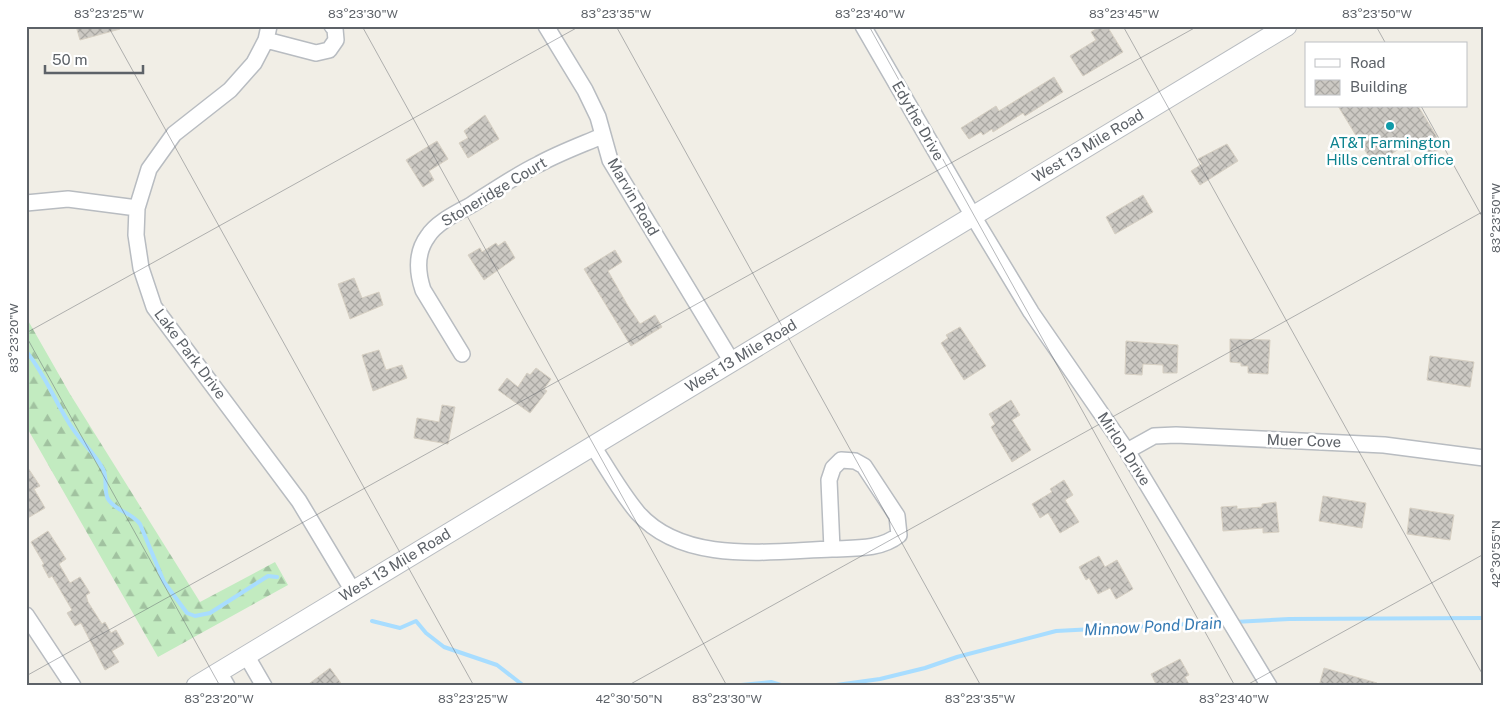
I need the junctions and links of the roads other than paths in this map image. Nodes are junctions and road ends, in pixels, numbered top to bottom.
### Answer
1 (332, 26) edge
2 (546, 26) edge
3 (863, 26) edge
4 (1287, 26) edge
5 (268, 33) edge
6 (602, 136) junction
7 (26, 203) edge
8 (137, 208) junction
9 (973, 216) junction
10 (462, 354) dead end
11 (732, 362) junction
12 (592, 446) junction
13 (1127, 451) junction
14 (1484, 458) edge
15 (832, 549) junction
16 (353, 590) junction
17 (26, 615) edge
18 (246, 655) junction
19 (223, 679) edge
20 (73, 686) edge
21 (196, 686) edge
22 (264, 686) edge
23 (1269, 686) edge

1 - 5 street, Lake Park Drive
2 - 6 street, Marvin Road
3 - 9 street, Edythe Drive
4 - 9 street, West 13 Mile Road
5 - 8 street, Lake Park Drive
6 - 10 street, Stoneridge Court
6 - 11 street, Marvin Road
7 - 8 street
8 - 16 street, Lake Park Drive
9 - 11 street, West 13 Mile Road
9 - 13 street, Mirlon Drive
11 - 12 street, West 13 Mile Road
12 - 15 street
12 - 16 street, West 13 Mile Road
13 - 14 street, Muer Cove
13 - 23 street, Mirlon Drive
15 - 15 street
16 - 18 street, West 13 Mile Road
17 - 20 street
18 - 19 street, West 13 Mile Road
18 - 22 street
19 - 21 street, West 13 Mile Road

